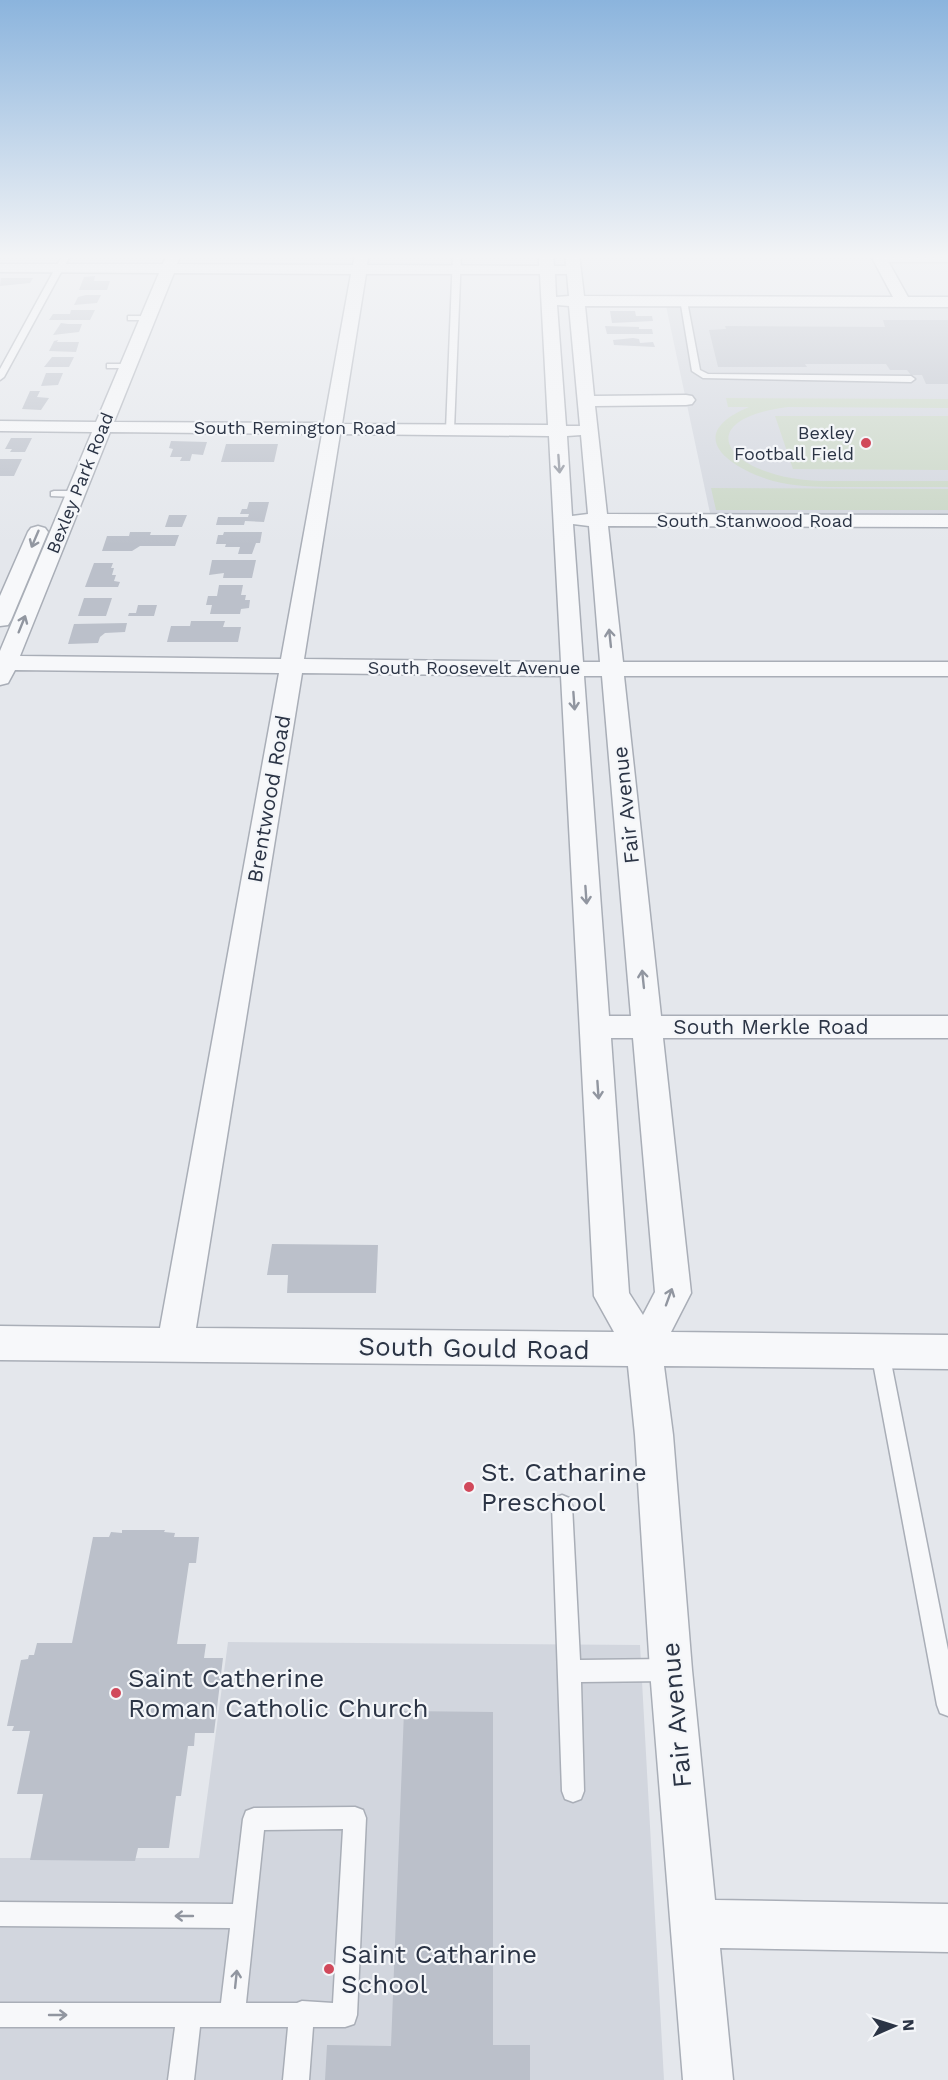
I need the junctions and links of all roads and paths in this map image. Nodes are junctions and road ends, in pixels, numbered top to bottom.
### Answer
1 (14, 351) edge
2 (116, 351) edge
3 (134, 351) edge
4 (345, 351) edge
5 (453, 351) edge
6 (552, 351) edge
7 (582, 351) edge
8 (692, 351) edge
9 (128, 366) junction
10 (108, 371) joint
11 (0, 377) edge
12 (911, 379) dead end
13 (686, 400) dead end
14 (586, 401) junction
15 (92, 407) dead end
16 (0, 426) edge
17 (93, 427) junction
18 (332, 428) junction
19 (450, 430) junction
20 (557, 430) junction
21 (589, 431) junction
22 (54, 494) junction
23 (75, 494) junction
24 (563, 520) junction
25 (598, 520) junction
26 (948, 521) edge
27 (24, 565) junction
28 (46, 565) junction
29 (0, 620) edge
30 (292, 667) junction
31 (2, 668) edge
32 (572, 669) junction
33 (613, 669) junction
34 (946, 673) edge
35 (595, 1027) junction
36 (647, 1027) junction
37 (948, 1027) edge
38 (0, 1343) edge
39 (175, 1345) junction
40 (644, 1349) junction
41 (880, 1352) junction
42 (948, 1352) edge
43 (562, 1505) dead end
44 (671, 1670) junction
45 (570, 1671) junction
46 (948, 1705) edge
47 (573, 1791) dead end
48 (0, 1914) edge
49 (243, 1916) junction
50 (696, 1924) junction
51 (948, 1928) edge
52 (302, 2013) junction
53 (0, 2015) edge
54 (232, 2015) junction
55 (189, 2016) junction
56 (181, 2080) edge
57 (296, 2080) edge
58 (708, 2080) edge

1 - 11 lane
2 - 10 street
3 - 9 street, Bexley Park Road
4 - 18 street, Brentwood Road
5 - 19 lane
6 - 20 street, Fair Avenue
7 - 14 street, Fair Avenue
8 - 12 lane
9 - 10 lane
9 - 17 street, Bexley Park Road
13 - 14 street
14 - 21 street, Fair Avenue
15 - 17 street, Bexley Park Road
16 - 17 street, South Remington Road
17 - 18 street, South Remington Road
17 - 22 street, Bexley Park Road
17 - 23 street, Bexley Park Road
18 - 19 street, South Remington Road
18 - 30 street, Brentwood Road
19 - 20 street, South Remington Road
20 - 21 street, South Remington Road
20 -> 24 street, Fair Avenue
21 - 25 street, Fair Avenue
22 - 23 lane
22 -> 27 street, Bexley Park Road
23 - 28 street, Bexley Park Road
24 - 25 street, South Stanwood Road
24 - 32 street, Fair Avenue
25 - 26 street, South Stanwood Road
33 -> 25 street, Fair Avenue
27 - 28 lane
27 - 29 street, Bexley Park Road
31 -> 28 street, Bexley Park Road
30 - 31 street, South Roosevelt Avenue
30 - 32 street, South Roosevelt Avenue
30 - 39 street, Brentwood Road
32 - 33 street, South Roosevelt Avenue
32 -> 35 street, Fair Avenue
33 - 34 street, South Roosevelt Avenue
36 -> 33 street, Fair Avenue
35 - 36 street, South Merkle Road
35 -> 40 street, Fair Avenue
36 - 37 street, South Merkle Road
40 -> 36 street, Fair Avenue
38 - 39 street, South Gould Road
39 - 40 street, South Gould Road
40 - 41 street, South Gould Road
40 - 44 street, Fair Avenue
41 - 42 street, South Gould Road
41 - 46 lane
43 - 45 lane
44 - 45 lane
44 - 50 street, Fair Avenue
45 - 47 lane
49 -> 48 lane
49 - 52 lane
54 -> 49 lane
50 - 51 street
50 - 58 street, Fair Avenue
52 - 54 lane
52 - 57 lane
53 -> 55 lane
54 - 55 lane
55 - 56 lane

